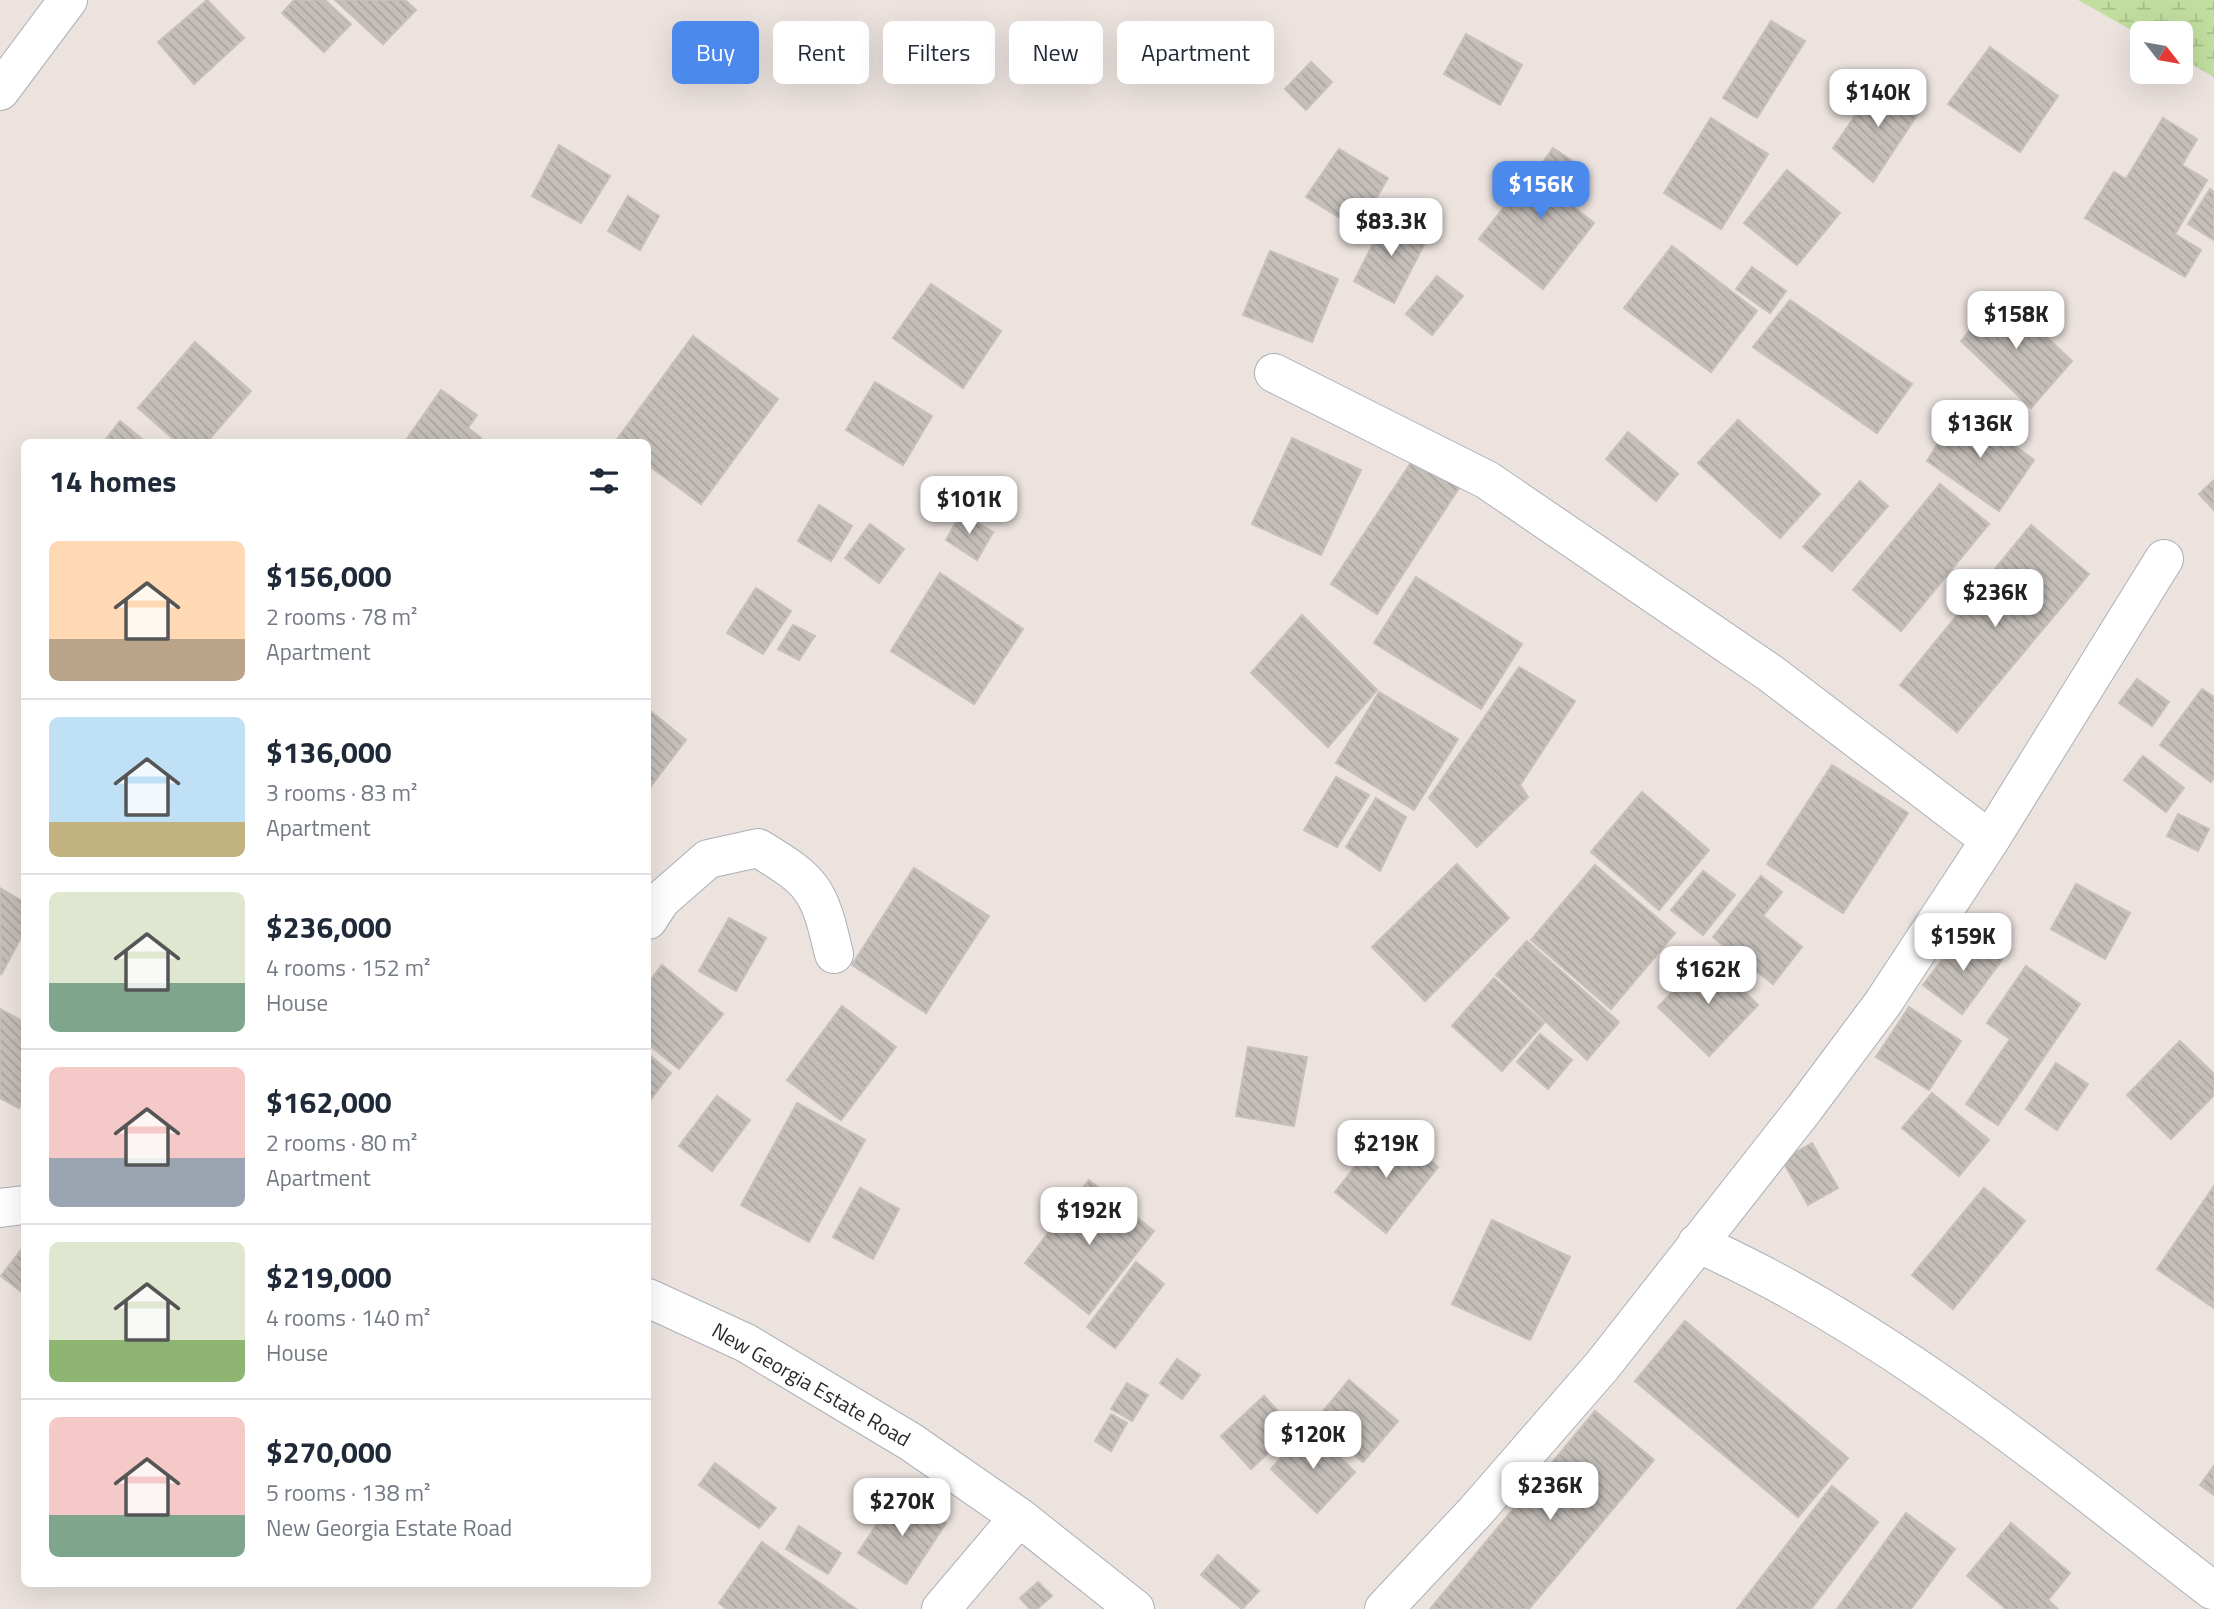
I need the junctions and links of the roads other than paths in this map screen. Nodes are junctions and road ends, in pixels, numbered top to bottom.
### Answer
1 (68, 0) edge
2 (0, 90) edge
3 (1274, 373) dead end
4 (2164, 559) dead end
5 (1990, 840) junction
6 (651, 915) edge
7 (834, 954) dead end
8 (21, 1206) edge
9 (0, 1209) edge
10 (1697, 1242) junction
11 (651, 1299) edge
12 (1019, 1517) junction
13 (2207, 1595) edge
14 (941, 1609) edge
15 (1135, 1609) edge
16 (1384, 1609) edge

1 - 2 street
3 - 5 street
4 - 5 street
5 - 10 street
6 - 7 street
8 - 9 street
10 - 13 street
10 - 16 street
11 - 12 street, New Georgia Estate Road
12 - 14 street
12 - 15 street, New Georgia Estate Road

